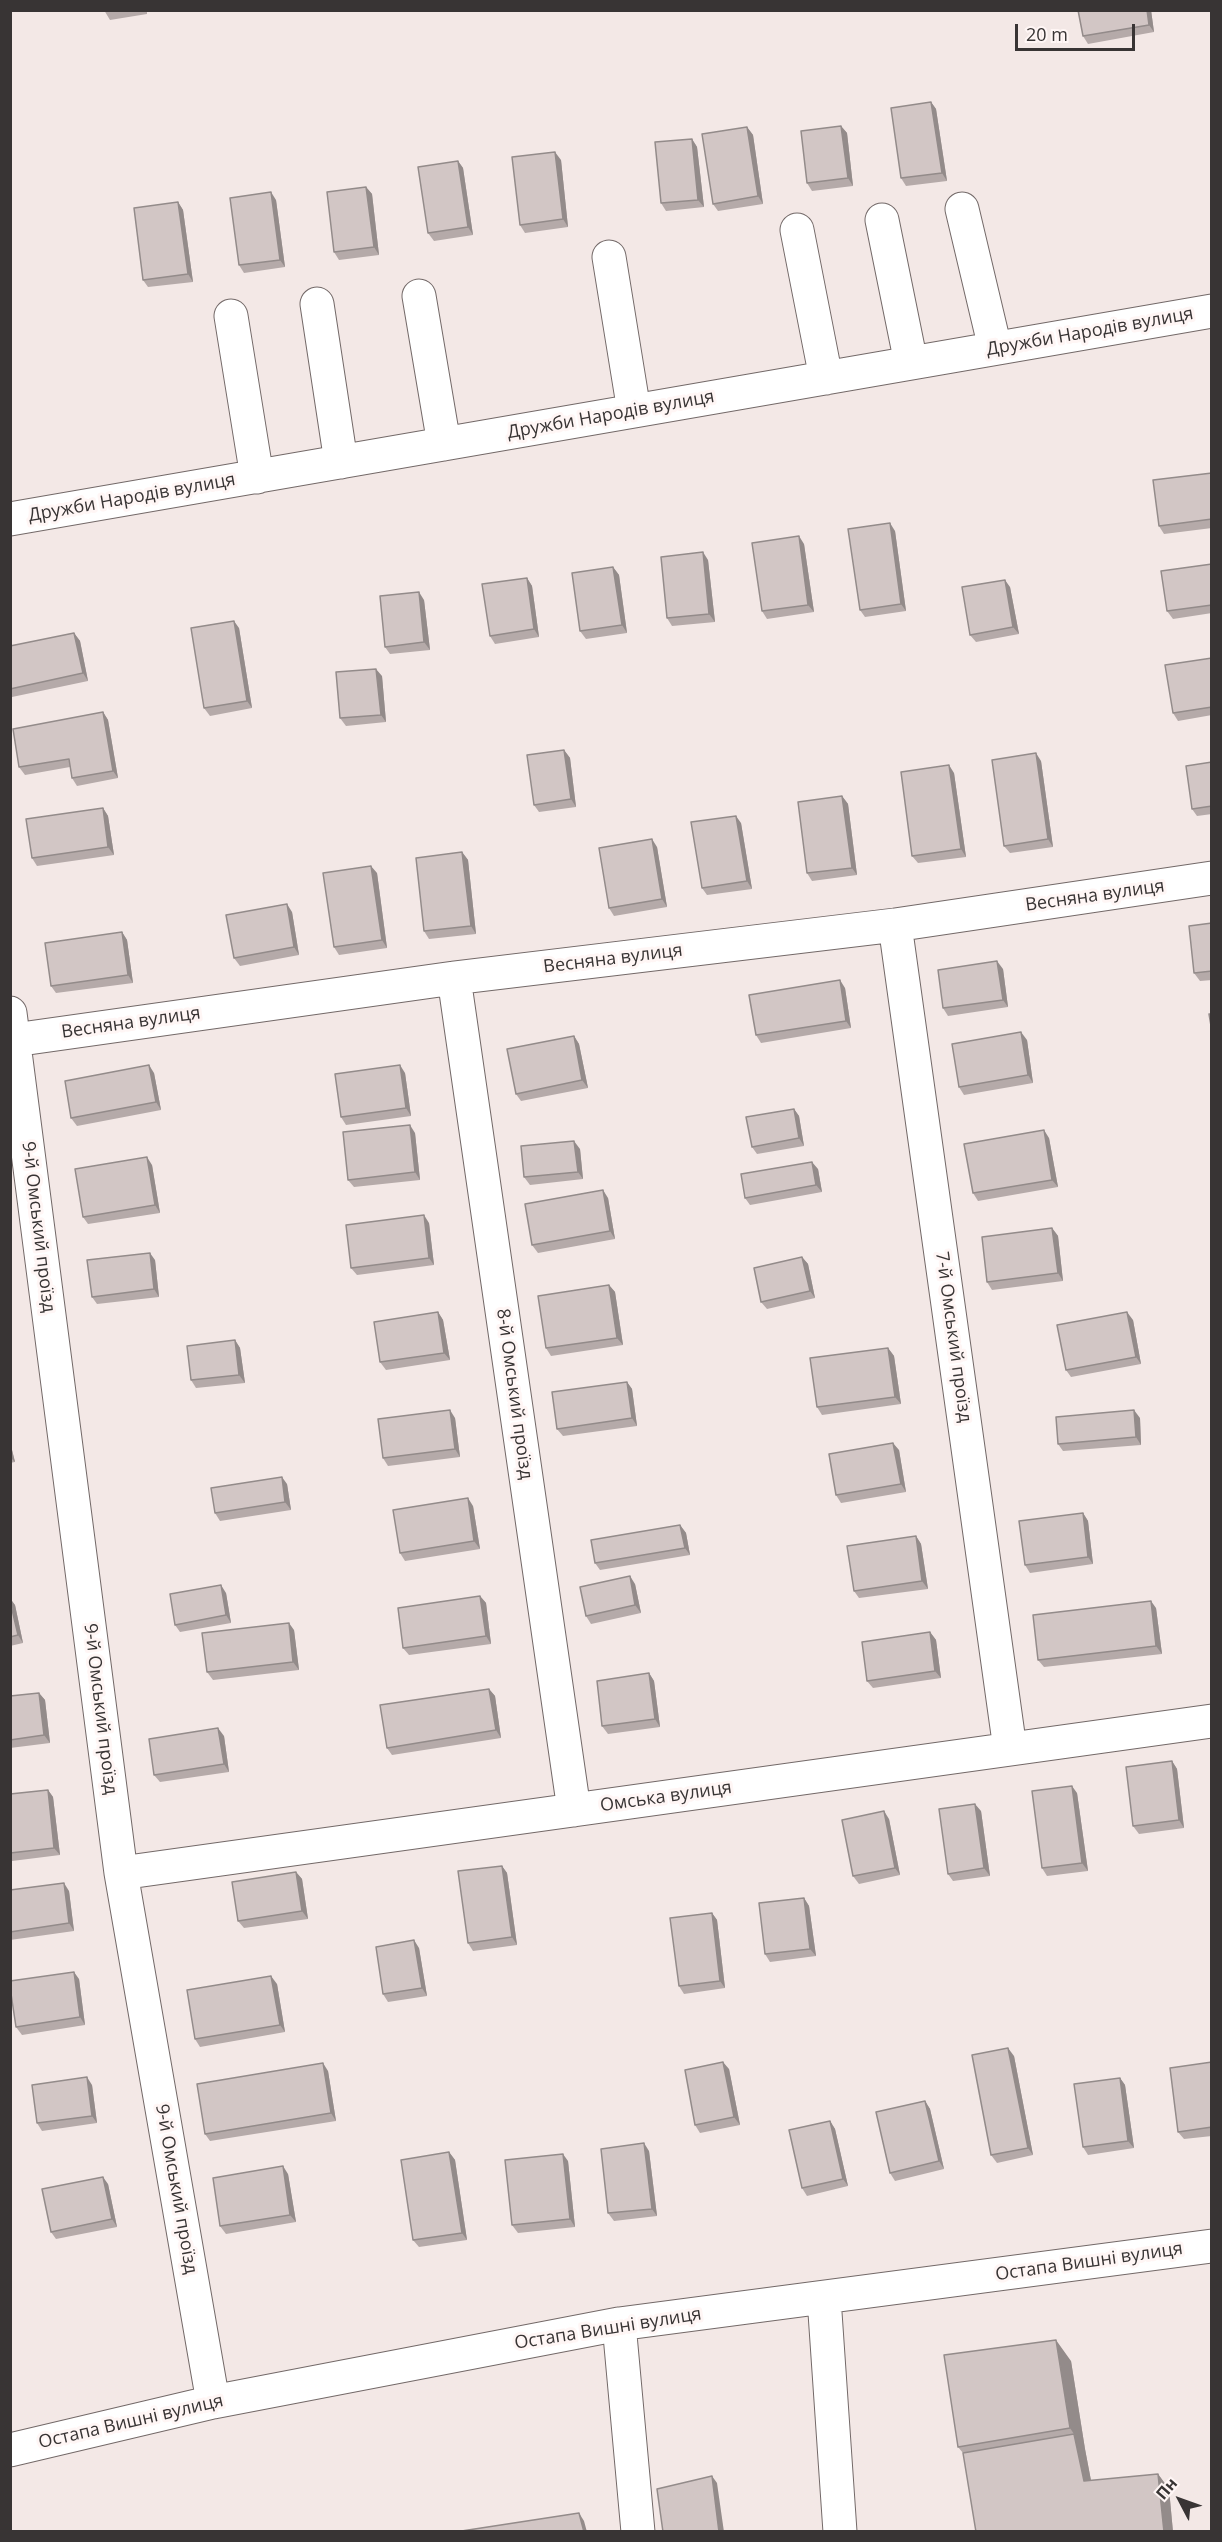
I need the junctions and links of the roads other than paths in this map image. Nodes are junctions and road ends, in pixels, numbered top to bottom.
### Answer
1 (962, 209) dead end
2 (882, 220) dead end
3 (797, 230) dead end
4 (609, 257) dead end
5 (419, 296) dead end
6 (317, 304) dead end
7 (1212, 310) edge
8 (231, 316) dead end
9 (995, 348) junction
10 (911, 363) junction
11 (826, 378) junction
12 (634, 411) junction
13 (444, 444) junction
14 (341, 462) junction
15 (257, 477) junction
16 (10, 519) edge
17 (1212, 878) edge
18 (895, 925) junction
19 (454, 978) junction
20 (12, 1026) edge
21 (1212, 1720) edge
22 (1010, 1749) junction
23 (574, 1810) junction
24 (121, 1873) junction
25 (1212, 2246) edge
26 (824, 2298) junction
27 (619, 2324) junction
28 (213, 2402) junction
29 (10, 2450) edge
30 (638, 2532) edge
31 (840, 2532) edge

1 - 9 street
2 - 10 street
3 - 11 street
4 - 12 street
5 - 13 street
6 - 14 street
7 - 9 street, Дружби Народів вулиця
8 - 15 street
9 - 10 street, Дружби Народів вулиця
10 - 11 street, Дружби Народів вулиця
11 - 12 street, Дружби Народів вулиця
12 - 13 street, Дружби Народів вулиця
13 - 14 street, Дружби Народів вулиця
14 - 15 street, Дружби Народів вулиця
15 - 16 street, Дружби Народів вулиця
17 - 18 street, Весняна вулиця
18 - 19 street, Весняна вулиця
18 - 22 street, 7-й Омський проїзд
19 - 20 street, Весняна вулиця
19 - 23 street, 8-й Омський проїзд
20 - 24 street, 9-й Омський проїзд
21 - 22 street, Омська вулиця
22 - 23 street, Омська вулиця
23 - 24 street, Омська вулиця
24 - 28 street, 9-й Омський проїзд
25 - 26 street, Остапа Вишні вулиця
26 - 27 street, Остапа Вишні вулиця
26 - 31 street
27 - 28 street, Остапа Вишні вулиця
27 - 30 street
28 - 29 street, Остапа Вишні вулиця

